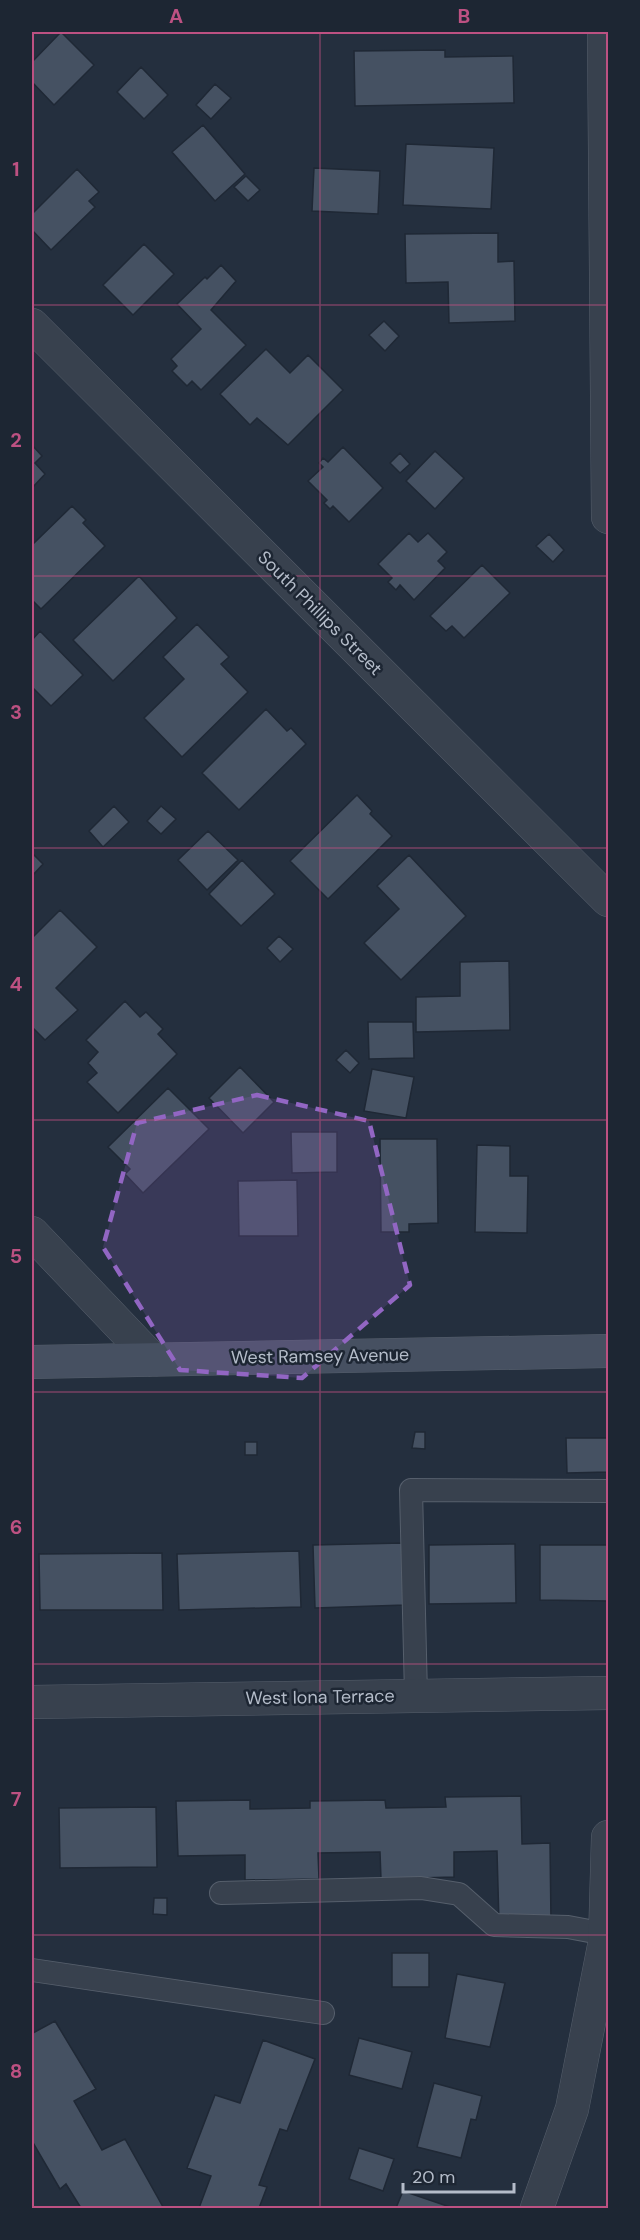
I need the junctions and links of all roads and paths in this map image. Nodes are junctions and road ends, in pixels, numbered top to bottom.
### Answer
1 (604, 32) edge
2 (32, 325) edge
3 (609, 517) edge
4 (609, 900) edge
5 (32, 1233) edge
6 (609, 1351) edge
7 (153, 1360) junction
8 (32, 1362) edge
9 (609, 1491) edge
10 (609, 1693) edge
11 (416, 1695) junction
12 (32, 1702) edge
13 (609, 1837) edge
14 (222, 1893) dead end
15 (605, 1934) junction
16 (32, 1970) edge
17 (323, 2013) dead end
18 (537, 2208) edge

1 - 3 street
2 - 4 street, South Phillips Street
5 - 7 street
6 - 7 street, West Ramsey Avenue
7 - 8 street, West Ramsey Avenue
9 - 11 lane
10 - 11 street, West Iona Terrace
11 - 12 street, West Iona Terrace
13 - 15 street
14 - 15 lane
15 - 18 street
16 - 17 lane

